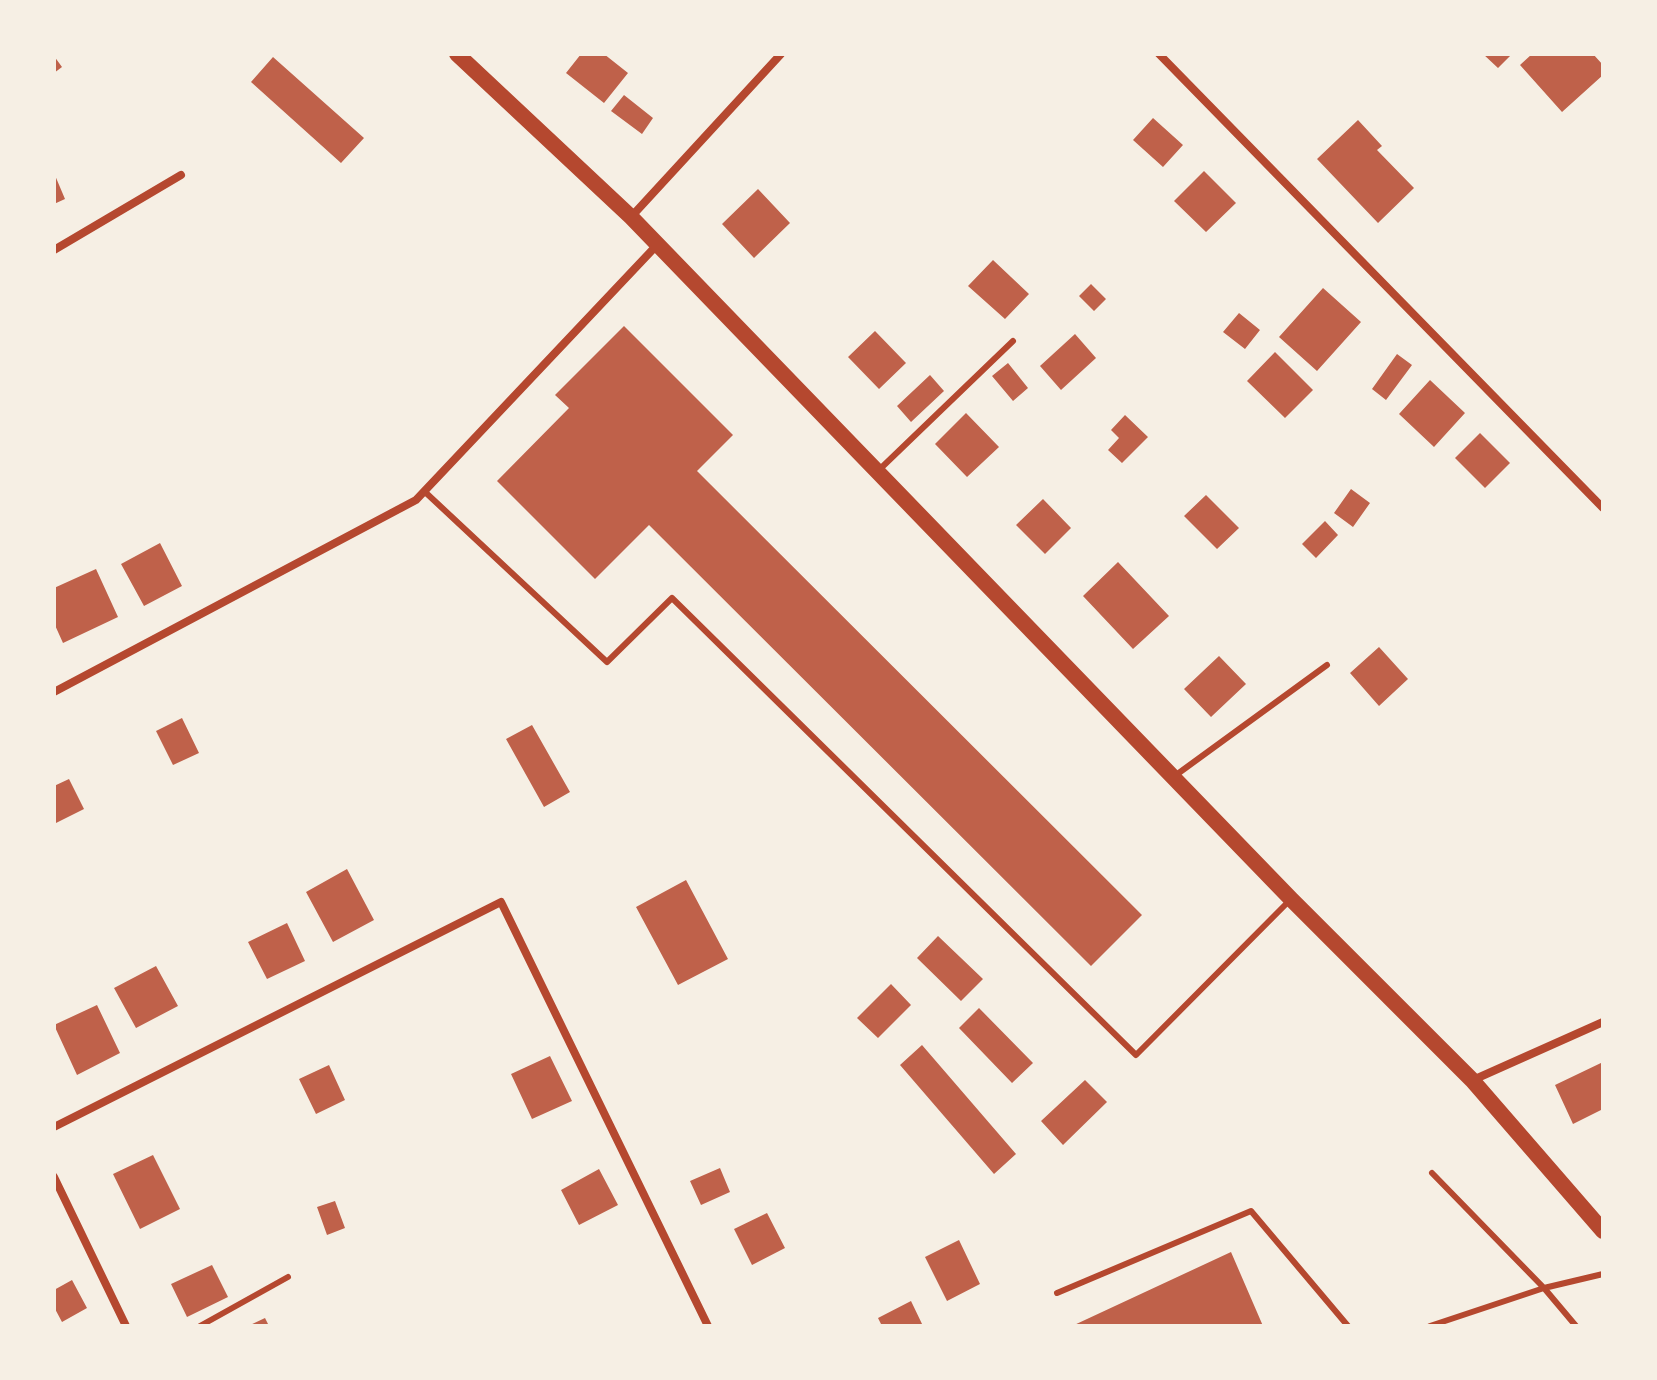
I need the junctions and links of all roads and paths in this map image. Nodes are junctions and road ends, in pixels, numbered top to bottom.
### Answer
1 (457, 54) edge
2 (781, 54) edge
3 (1159, 54) edge
4 (181, 175) dead end
5 (631, 217) junction
6 (657, 244) junction
7 (54, 250) edge
8 (1013, 341) dead end
9 (877, 471) junction
10 (424, 491) junction
11 (1603, 508) edge
12 (1327, 665) dead end
13 (54, 692) edge
14 (1173, 777) junction
15 (1291, 899) junction
16 (1603, 1022) edge
17 (1472, 1080) junction
18 (54, 1127) edge
19 (1432, 1173) dead end
20 (54, 1177) edge
21 (1603, 1231) edge
22 (1603, 1274) edge
23 (288, 1277) dead end
24 (1544, 1288) junction
25 (1057, 1293) dead end
26 (126, 1326) edge
27 (200, 1326) edge
28 (708, 1326) edge
29 (1348, 1326) edge
30 (1430, 1326) edge
31 (1576, 1326) edge

1 - 5 main road
2 - 5 street
3 - 11 street
4 - 7 street
5 - 6 main road
6 - 9 main road
6 - 10 street
8 - 9 lane
9 - 14 main road
10 - 13 street
10 - 15 lane
12 - 14 lane
14 - 15 main road
15 - 17 main road
16 - 17 street
17 - 21 main road
18 - 28 street
19 - 24 lane
20 - 26 street
22 - 24 lane
23 - 27 lane
24 - 30 lane
24 - 31 lane
25 - 29 lane

